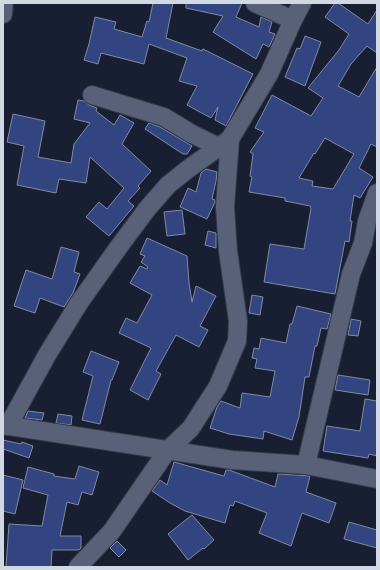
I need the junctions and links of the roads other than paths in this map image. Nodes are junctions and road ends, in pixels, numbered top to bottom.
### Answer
1 (255, 3) edge
2 (302, 3) edge
3 (293, 20) junction
4 (92, 95) dead end
5 (225, 143) junction
6 (377, 193) edge
7 (5, 426) edge
8 (168, 451) junction
9 (306, 465) junction
10 (377, 479) edge
11 (78, 567) edge

1 - 3 street
2 - 3 street
3 - 5 street
4 - 5 street
5 - 7 street
5 - 8 street
6 - 9 street
7 - 8 street
8 - 9 street
8 - 11 street
9 - 10 street

